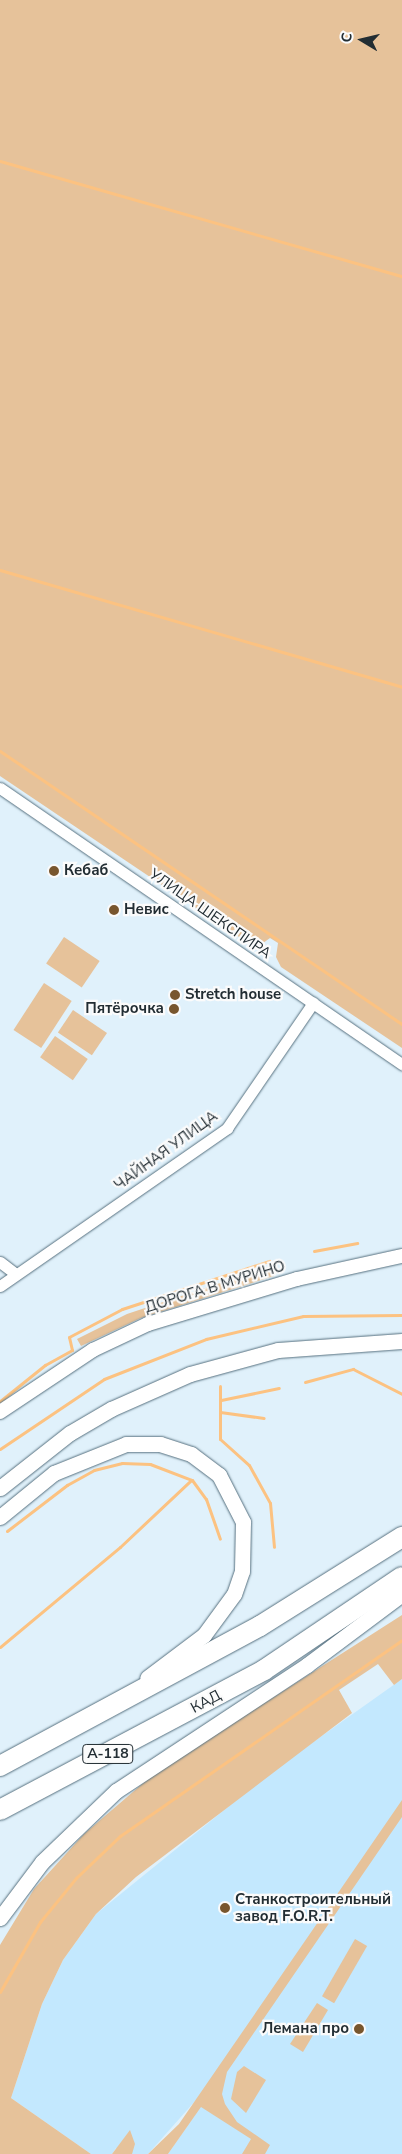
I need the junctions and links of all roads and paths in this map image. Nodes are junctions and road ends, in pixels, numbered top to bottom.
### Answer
1 (0, 788) edge
2 (313, 1003) junction
3 (402, 1064) edge
4 (402, 1256) edge
5 (0, 1262) edge
6 (16, 1274) junction
7 (0, 1286) edge
8 (402, 1341) edge
9 (0, 1412) edge
10 (0, 1488) edge
11 (0, 1517) edge
12 (402, 1536) edge
13 (402, 1578) edge
14 (402, 1594) edge
15 (60, 1736) junction
16 (0, 1766) edge
17 (0, 1810) edge
18 (0, 1918) edge

1 - 2 street, УЛИЦА ШЕКСПИРА
2 - 3 street, УЛИЦА ШЕКСПИРА
2 - 6 street, ЧАЙНАЯ УЛИЦА
4 - 9 street, ДОРОГА В МУРИНО
5 - 6 street
6 - 7 street, ЧАЙНАЯ УЛИЦА
8 - 10 main road
11 - 15 main road
12 - 15 highway, А-118
13 - 17 highway, КАД / А-118
14 - 18 main road
15 - 16 highway, А-118

